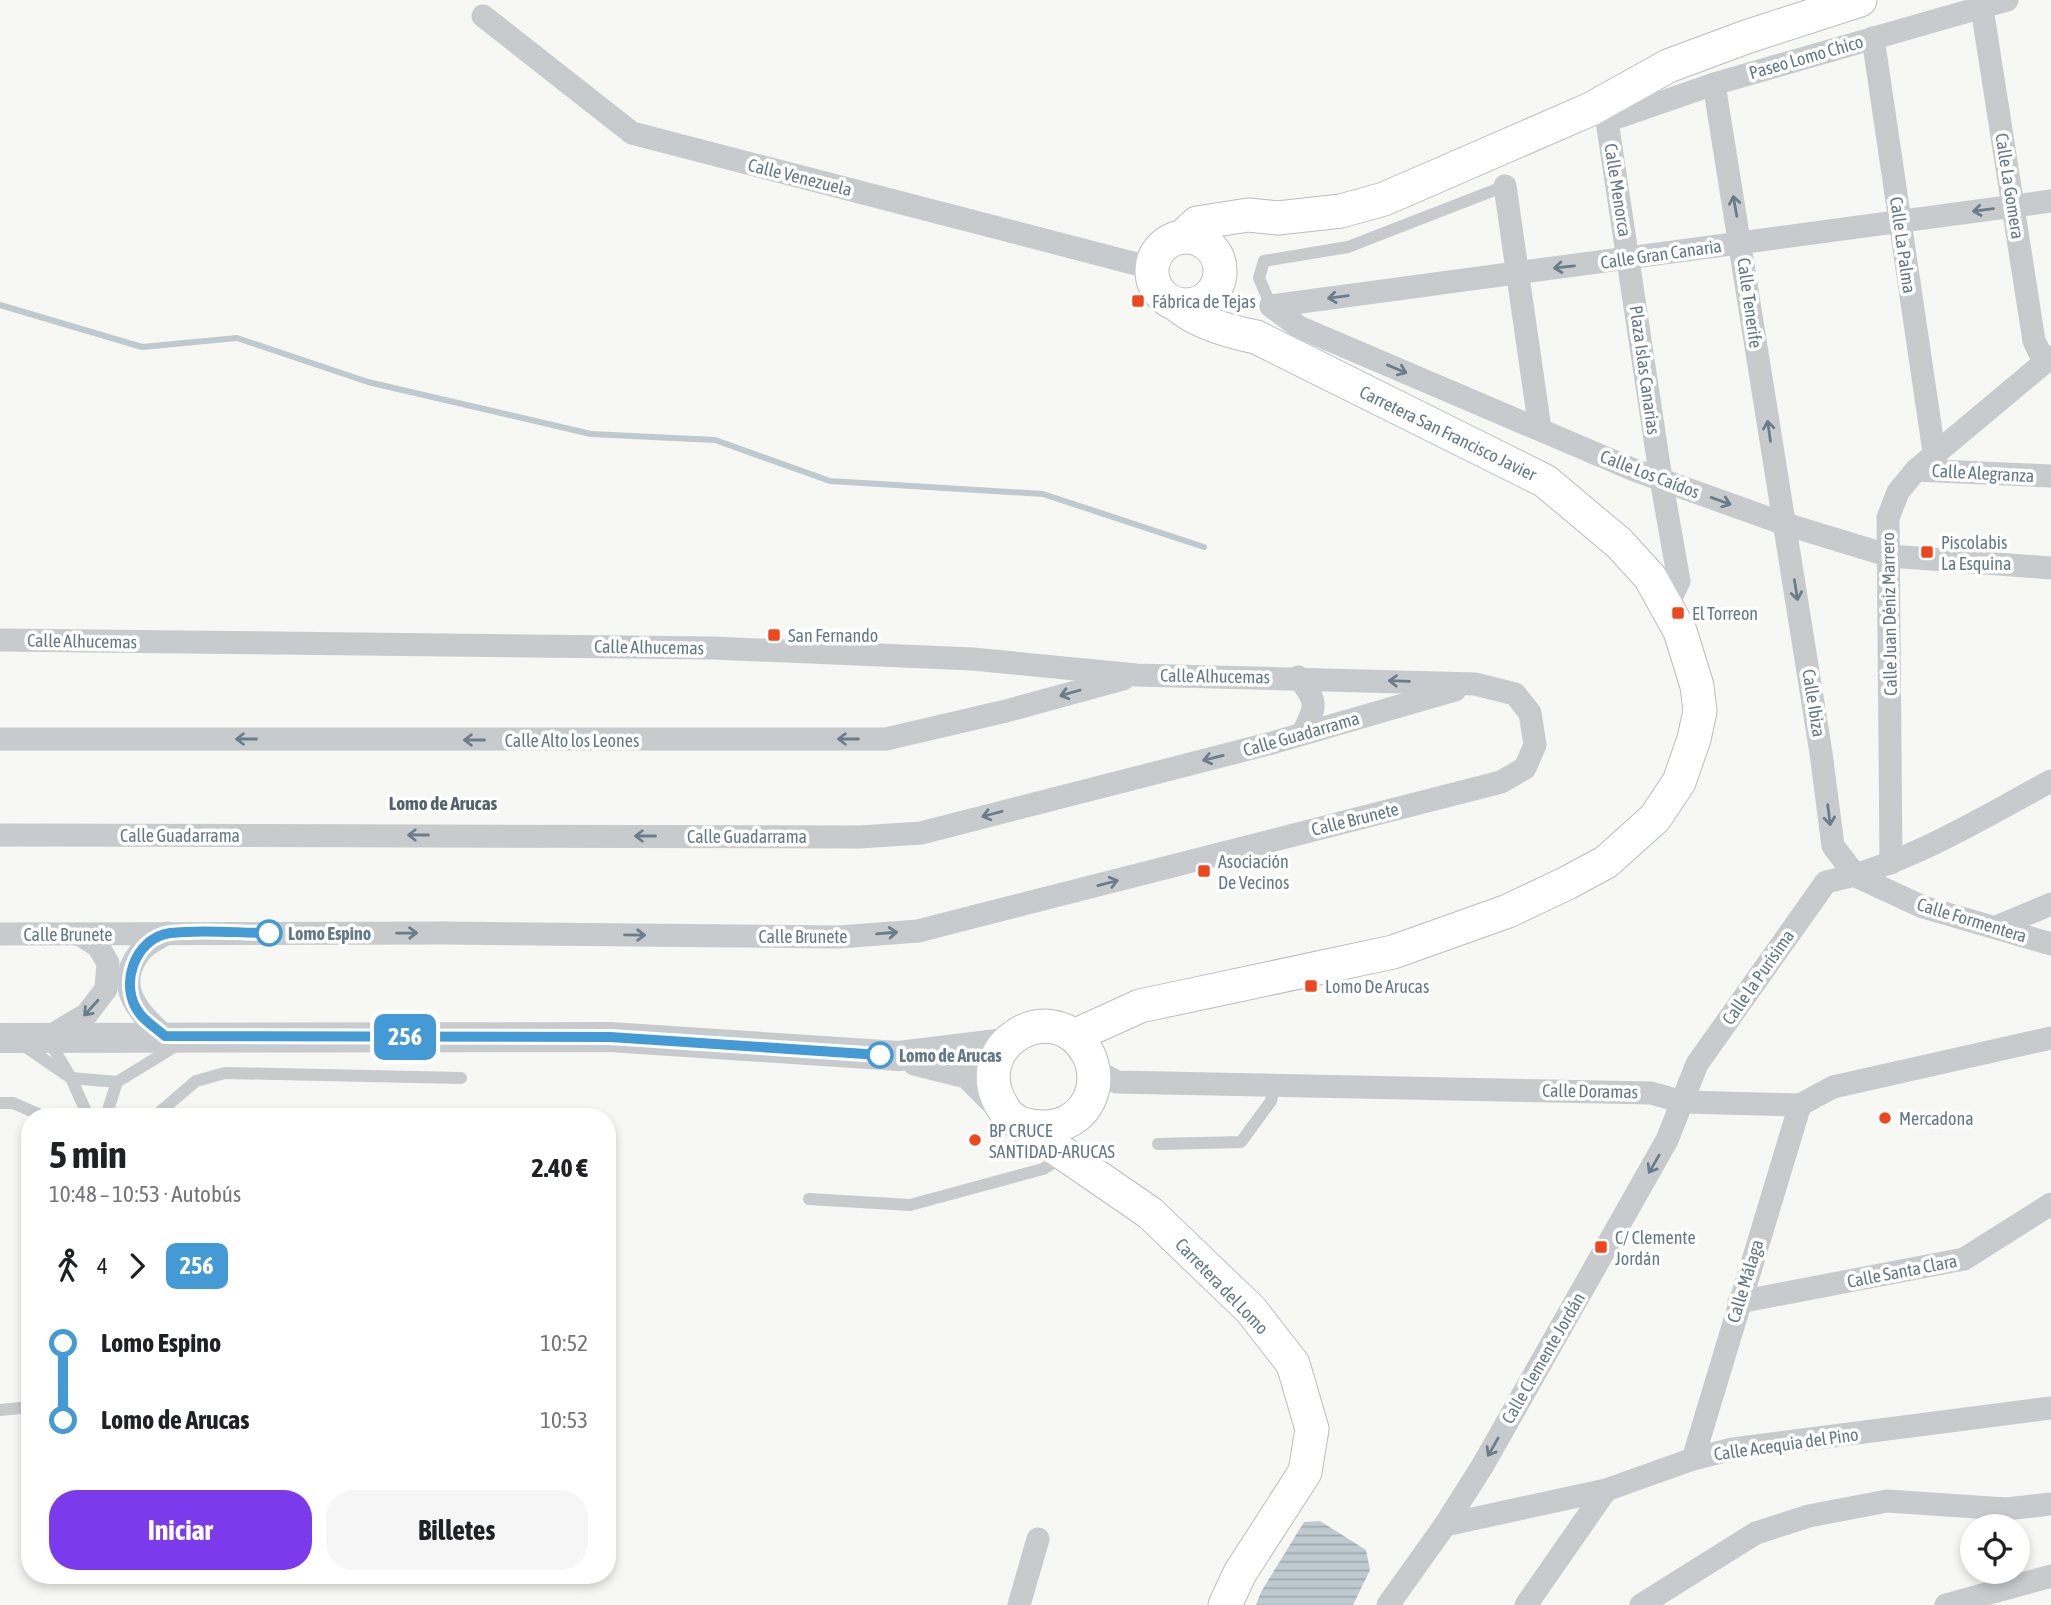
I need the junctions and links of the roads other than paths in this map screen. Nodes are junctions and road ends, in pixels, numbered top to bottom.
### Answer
1 (1860, 0) edge
2 (2007, 0) edge
3 (1982, 8) junction
4 (483, 16) dead end
5 (1873, 38) junction
6 (1714, 84) junction
7 (1607, 121) joint
8 (1505, 186) joint
9 (2051, 201) edge
10 (2013, 206) junction
11 (1278, 218) junction
12 (1900, 221) junction
13 (1183, 236) junction
14 (1741, 242) junction
15 (1629, 260) junction
16 (1152, 268) junction
17 (1220, 268) junction
18 (1517, 272) junction
19 (1177, 305) junction
20 (1271, 306) junction
21 (1256, 337) junction
22 (2049, 360) edge
23 (1540, 429) junction
24 (1934, 452) junction
25 (1916, 470) junction
26 (2051, 476) edge
27 (1661, 480) junction
28 (1782, 523) junction
29 (1890, 556) junction
30 (2051, 568) edge
31 (1667, 607) junction
32 (0, 640) edge
33 (1136, 675) junction
34 (1298, 677) junction
35 (1475, 684) junction
36 (1530, 713) joint
37 (1302, 734) junction
38 (0, 739) edge
39 (2051, 781) edge
40 (0, 835) edge
41 (1891, 863) junction
42 (1856, 876) junction
43 (2051, 904) edge
44 (1996, 927) junction
45 (167, 933) junction
46 (0, 934) edge
47 (79, 934) junction
48 (2051, 944) edge
49 (178, 1036) junction
50 (6, 1038) edge
51 (47, 1038) junction
52 (2051, 1038) edge
53 (1005, 1043) junction
54 (899, 1056) junction
55 (1091, 1076) junction
56 (71, 1078) junction
57 (461, 1078) dead end
58 (117, 1082) junction
59 (1274, 1084) junction
60 (1684, 1102) junction
61 (0, 1103) edge
62 (1800, 1105) junction
63 (25, 1108) edge
64 (84, 1108) edge
65 (109, 1108) edge
66 (164, 1108) edge
67 (1016, 1120) junction
68 (1158, 1144) dead end
69 (1066, 1155) junction
70 (1103, 1179) junction
71 (809, 1199) dead end
72 (2051, 1204) edge
73 (1739, 1302) junction
74 (21, 1407) edge
75 (2051, 1408) edge
76 (0, 1410) edge
77 (1693, 1459) junction
78 (1606, 1490) junction
79 (2051, 1504) edge
80 (1446, 1525) junction
81 (1038, 1539) dead end
82 (2051, 1576) edge
83 (1019, 1605) edge
84 (1225, 1605) edge
85 (1388, 1605) edge
86 (1527, 1605) edge
87 (1641, 1605) edge
88 (1946, 1605) edge

1 - 11 main road
2 - 3 street, Paseo Lomo Chico
3 - 5 street, Paseo Lomo Chico
3 - 10 street, Calle La Gomera
4 - 16 street, Calle Venezuela
5 - 6 street, Paseo Lomo Chico
5 - 12 street, Calle La Palma
6 - 7 street, Paseo Lomo Chico
14 -> 6 street, Calle Tenerife
7 - 15 street, Calle Menorca
8 - 18 street
8 - 20 lane
9 - 10 street, Calle Gran Canaria
10 -> 12 street, Calle Gran Canaria
10 - 22 street, Calle La Gomera
11 - 13 main road
11 - 17 main road
12 - 14 street, Calle Gran Canaria
12 - 24 street, Calle La Palma
13 - 16 main road
13 - 17 main road
14 - 15 street, Calle Gran Canaria
28 -> 14 street, Calle Tenerife
15 -> 18 street, Calle Gran Canaria
15 - 27 street, Plaza Islas Canarias
16 - 19 main road
17 - 19 main road
17 - 21 main road, Carretera San Francisco Javier
18 -> 20 street, Calle Gran Canaria
18 - 23 street
19 - 21 main road, Carretera San Francisco Javier
20 -> 23 street, Calle Los Caídos
21 - 31 main road, Carretera San Francisco Javier
22 - 24 street, Calle Juan Déniz Marrero
23 - 27 street, Calle Los Caídos
24 - 25 street, Calle Juan Déniz Marrero
25 - 26 street, Calle Alegranza
25 - 29 street, Calle Juan Déniz Marrero
27 -> 28 street, Calle Los Caídos
27 - 31 street, Plaza Islas Canarias
28 - 29 street, Calle Los Caídos
28 -> 42 street, Calle Ibiza
29 - 30 street, Calle Los Caídos
29 - 41 street, Calle Juan Déniz Marrero
31 - 55 main road, Carretera San Francisco Javier
32 - 33 street, Calle Alhucemas
33 - 34 street, Calle Alhucemas
33 -> 38 street, Calle Alto los Leones
35 -> 34 street, Calle Alhucemas
34 - 37 street
35 - 36 street, Calle Alhucemas
35 - 37 street, Calle Guadarrama
45 -> 36 street, Calle Brunete
37 -> 40 street, Calle Guadarrama
39 - 41 street
41 - 42 street
42 - 44 street, Calle Formentera
42 - 60 street, Calle la Purísima
43 - 44 street
44 - 48 street, Calle Formentera
45 - 47 street, Calle Brunete
45 - 49 street
46 - 47 street, Calle Brunete
47 -> 51 street
49 - 51 street
49 - 54 street
49 - 58 lane
50 - 51 street
50 - 56 lane
51 - 56 lane
52 - 62 street
53 - 54 street
53 - 55 main road
53 - 67 main road
54 - 67 street
55 - 59 street, Calle Doramas
55 - 67 main road
55 - 70 main road
56 - 58 lane
56 - 64 lane
57 - 66 lane
58 - 65 lane
59 - 60 street, Calle Doramas
59 - 68 lane
60 - 62 street, Calle Doramas
60 -> 80 street, Calle Clemente Jordán
61 - 63 lane
62 - 73 street, Calle Málaga
67 - 69 main road, Carretera del Lomo
69 - 70 main road, Carretera del Lomo
69 - 71 lane
70 - 84 main road, Carretera del Lomo
72 - 73 street, Calle Santa Clara
73 - 77 street, Calle Málaga
74 - 76 lane
75 - 77 street, Calle Acequia del Pino
77 - 78 street, Calle Acequia del Pino
78 - 80 street, Calle Acequia del Pino
78 - 86 street
79 - 87 street
80 - 85 street, Calle Clemente Jordán
81 - 83 street
82 - 88 street

